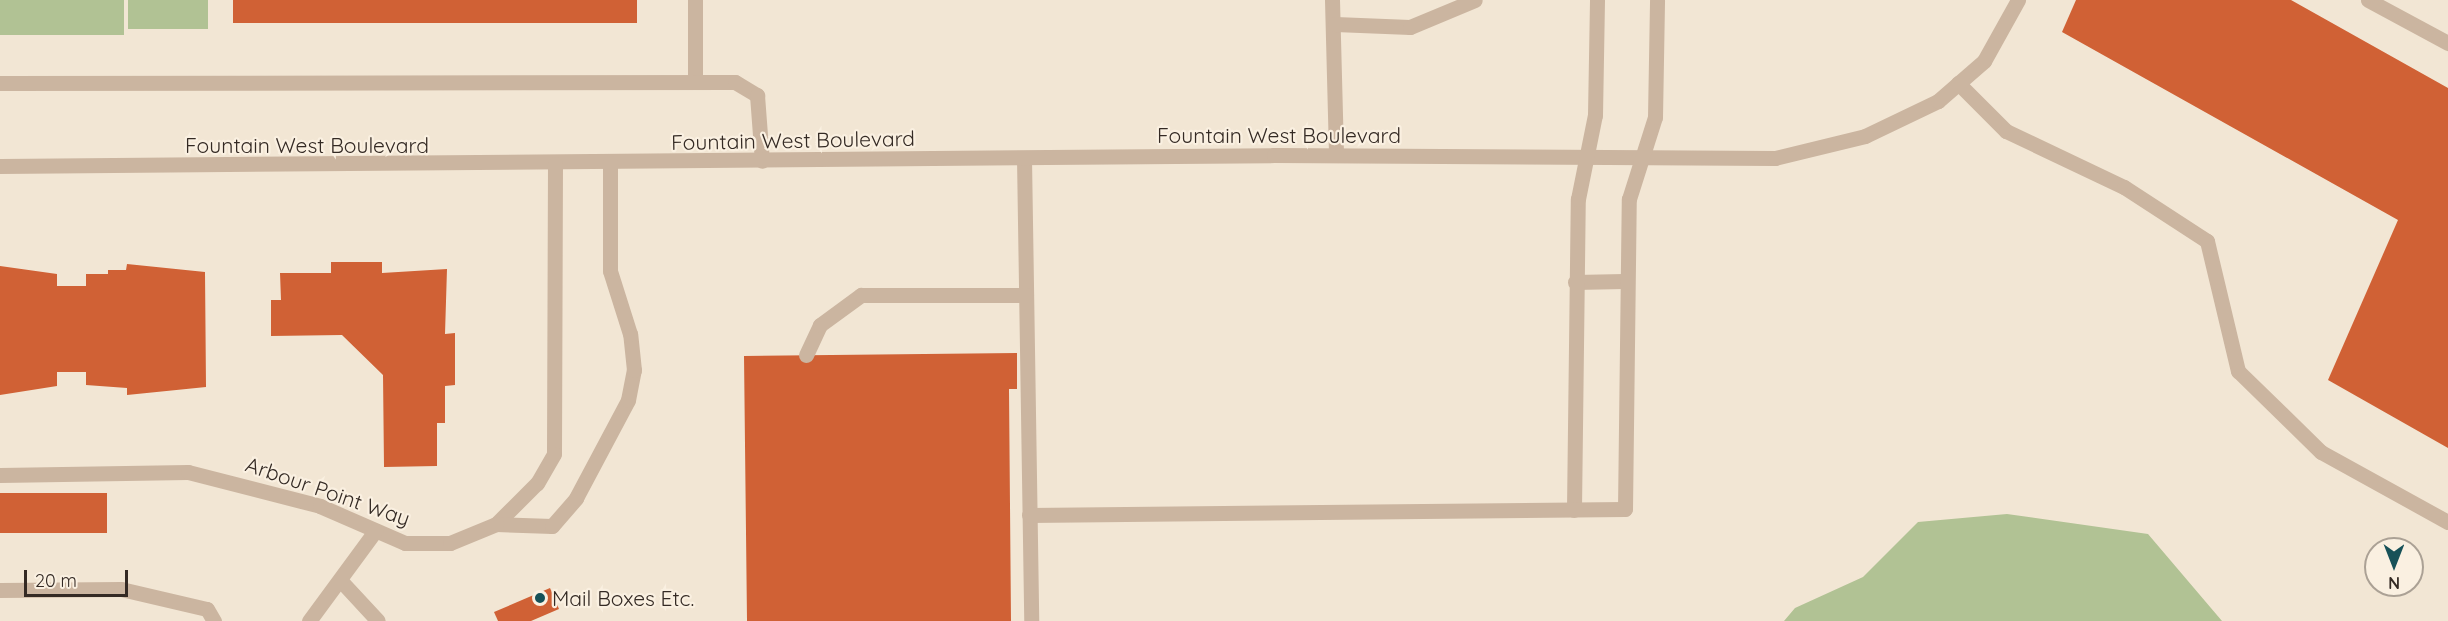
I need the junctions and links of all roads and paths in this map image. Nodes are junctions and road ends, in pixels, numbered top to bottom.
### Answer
1 (695, 0) edge
2 (1332, 0) edge
3 (1475, 0) edge
4 (1597, 0) edge
5 (1657, 0) edge
6 (2018, 0) edge
7 (2368, 0) edge
8 (1335, 24) junction
9 (2448, 43) edge
10 (695, 79) junction
11 (0, 83) edge
12 (1958, 83) junction
13 (1336, 155) junction
14 (1587, 157) junction
15 (1644, 157) junction
16 (1024, 158) junction
17 (762, 161) junction
18 (610, 163) junction
19 (555, 164) junction
20 (0, 166) edge
21 (1624, 281) junction
22 (1575, 282) junction
23 (1026, 295) junction
24 (806, 355) dead end
25 (0, 475) edge
26 (1574, 510) junction
27 (1029, 515) junction
28 (2448, 522) edge
29 (496, 524) junction
30 (375, 531) junction
31 (341, 581) junction
32 (0, 590) edge
33 (214, 621) edge
34 (309, 621) edge
35 (378, 621) edge
36 (1031, 621) edge

1 - 10 street
2 - 8 street
3 - 8 street
4 - 14 street
5 - 15 street
6 - 12 street, Fountain West Boulevard
7 - 9 street
8 - 13 street
10 - 11 street
10 - 17 street
12 - 15 street, Fountain West Boulevard
12 - 28 street
13 - 14 street, Fountain West Boulevard
13 - 16 street, Fountain West Boulevard
14 - 15 street, Fountain West Boulevard
14 - 22 street
15 - 21 street
16 - 17 street, Fountain West Boulevard
16 - 23 street
17 - 18 street, Fountain West Boulevard
18 - 19 street, Fountain West Boulevard
18 - 29 street, Arbour Point Way
19 - 20 street, Fountain West Boulevard
19 - 29 street, Arbour Point Way
21 - 22 street
21 - 26 street
22 - 26 street
23 - 24 street
23 - 27 street
25 - 30 street, Arbour Point Way
26 - 27 street
27 - 36 street
29 - 30 street, Arbour Point Way
30 - 31 street
31 - 34 street
31 - 35 street
32 - 33 street

